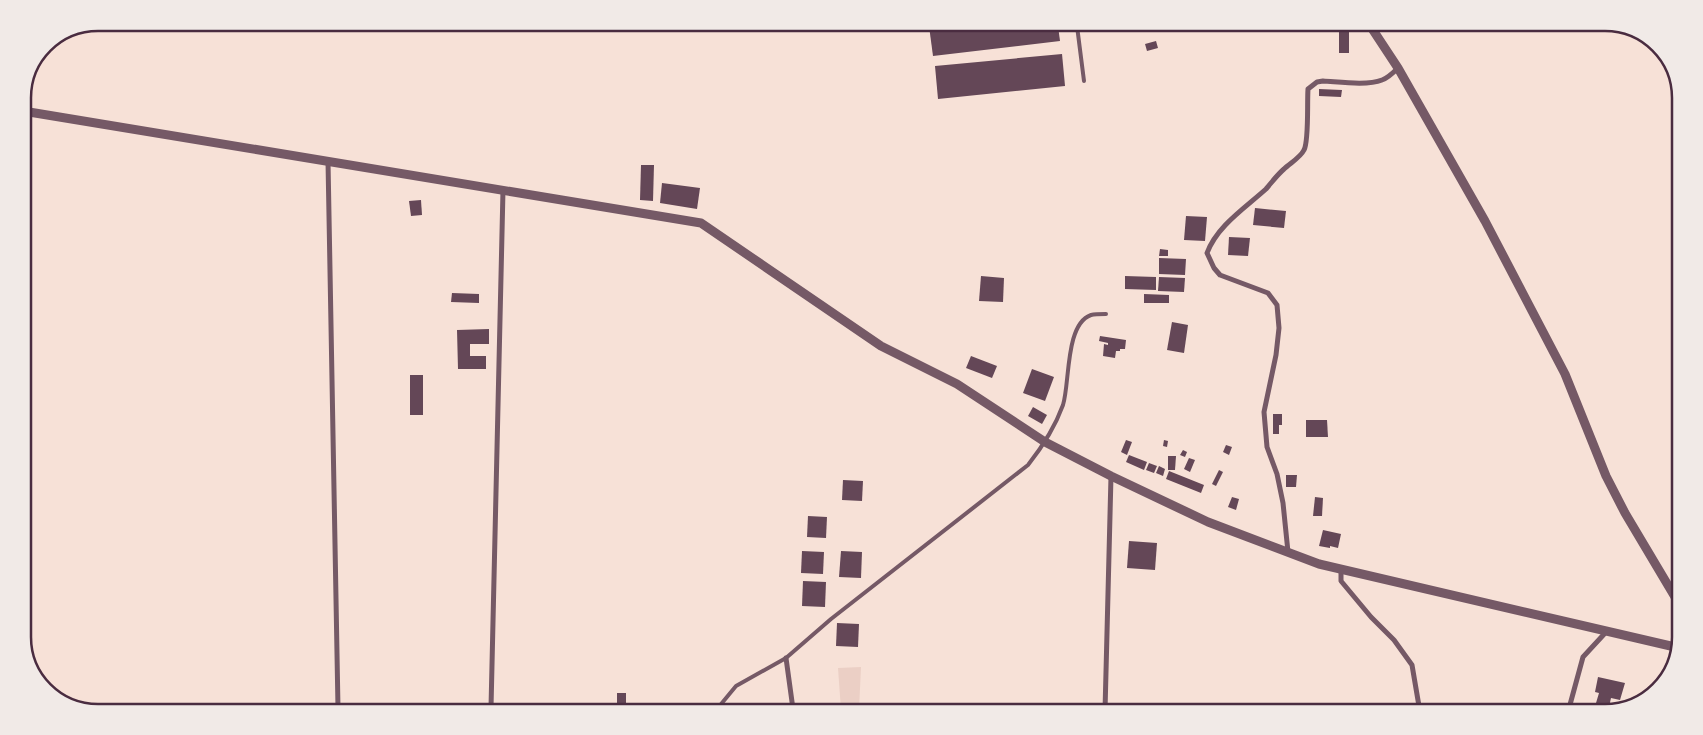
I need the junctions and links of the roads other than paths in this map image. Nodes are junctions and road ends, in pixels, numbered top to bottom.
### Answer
1 (1079, 31) edge
2 (1374, 31) edge
3 (1398, 68) junction
4 (1084, 81) dead end
5 (31, 112) edge
6 (328, 161) junction
7 (503, 190) junction
8 (1106, 314) dead end
9 (1045, 442) junction
10 (1111, 476) junction
11 (1288, 552) junction
12 (1341, 569) junction
13 (1672, 590) edge
14 (1607, 631) junction
15 (1671, 646) edge
16 (786, 658) junction
17 (338, 704) edge
18 (491, 704) edge
19 (721, 704) edge
20 (792, 704) edge
21 (1105, 704) edge
22 (1419, 704) edge
23 (1570, 704) edge

1 - 4 lane
2 - 3 street
3 - 11 street
3 - 13 street
5 - 6 street
6 - 7 street
6 - 17 street
7 - 9 street
7 - 18 street
8 - 9 lane
9 - 10 street
9 - 16 lane
10 - 11 street
10 - 21 street
11 - 12 street
12 - 14 street
12 - 22 street
14 - 15 street
14 - 23 street
16 - 19 lane
16 - 20 street

